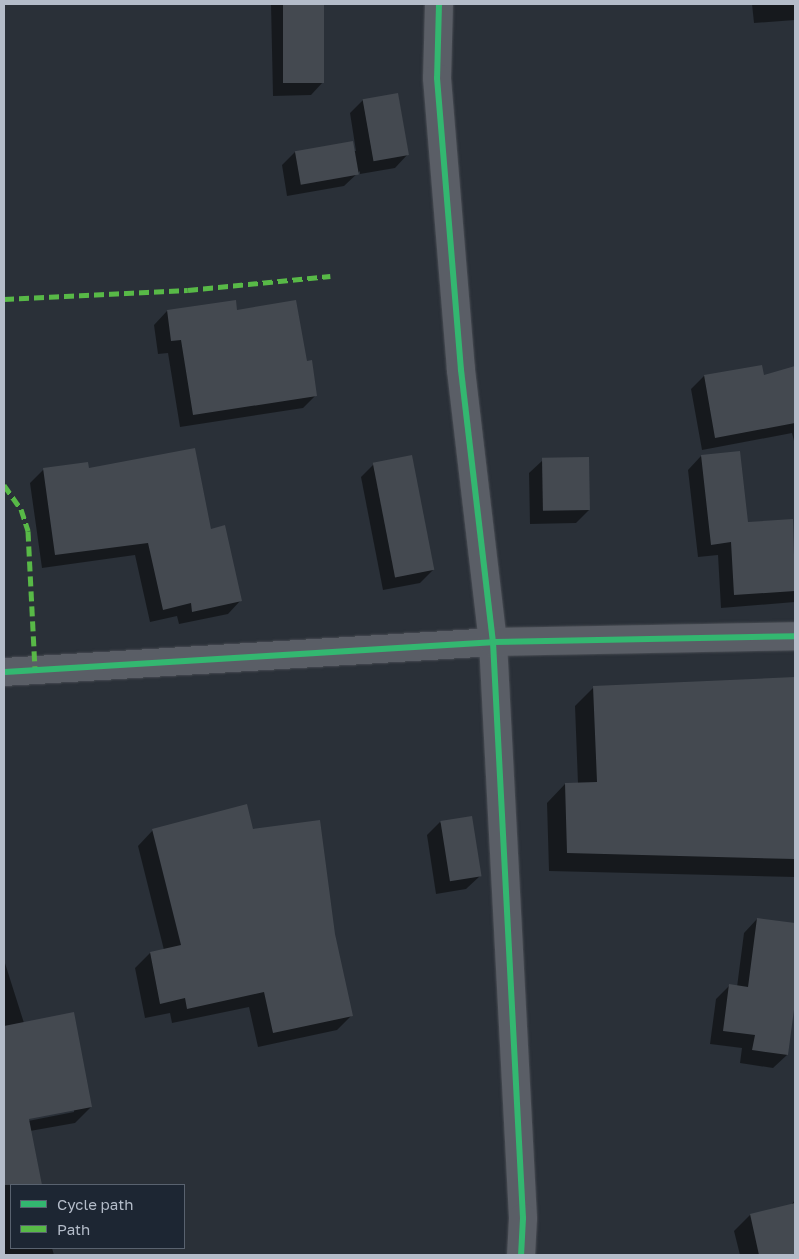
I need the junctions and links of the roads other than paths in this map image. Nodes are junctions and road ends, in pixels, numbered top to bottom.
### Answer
1 (439, 4) edge
2 (795, 636) edge
3 (493, 642) junction
4 (4, 672) edge
5 (521, 1255) edge

1 - 3 street
2 - 3 street
3 - 4 street
3 - 5 street

